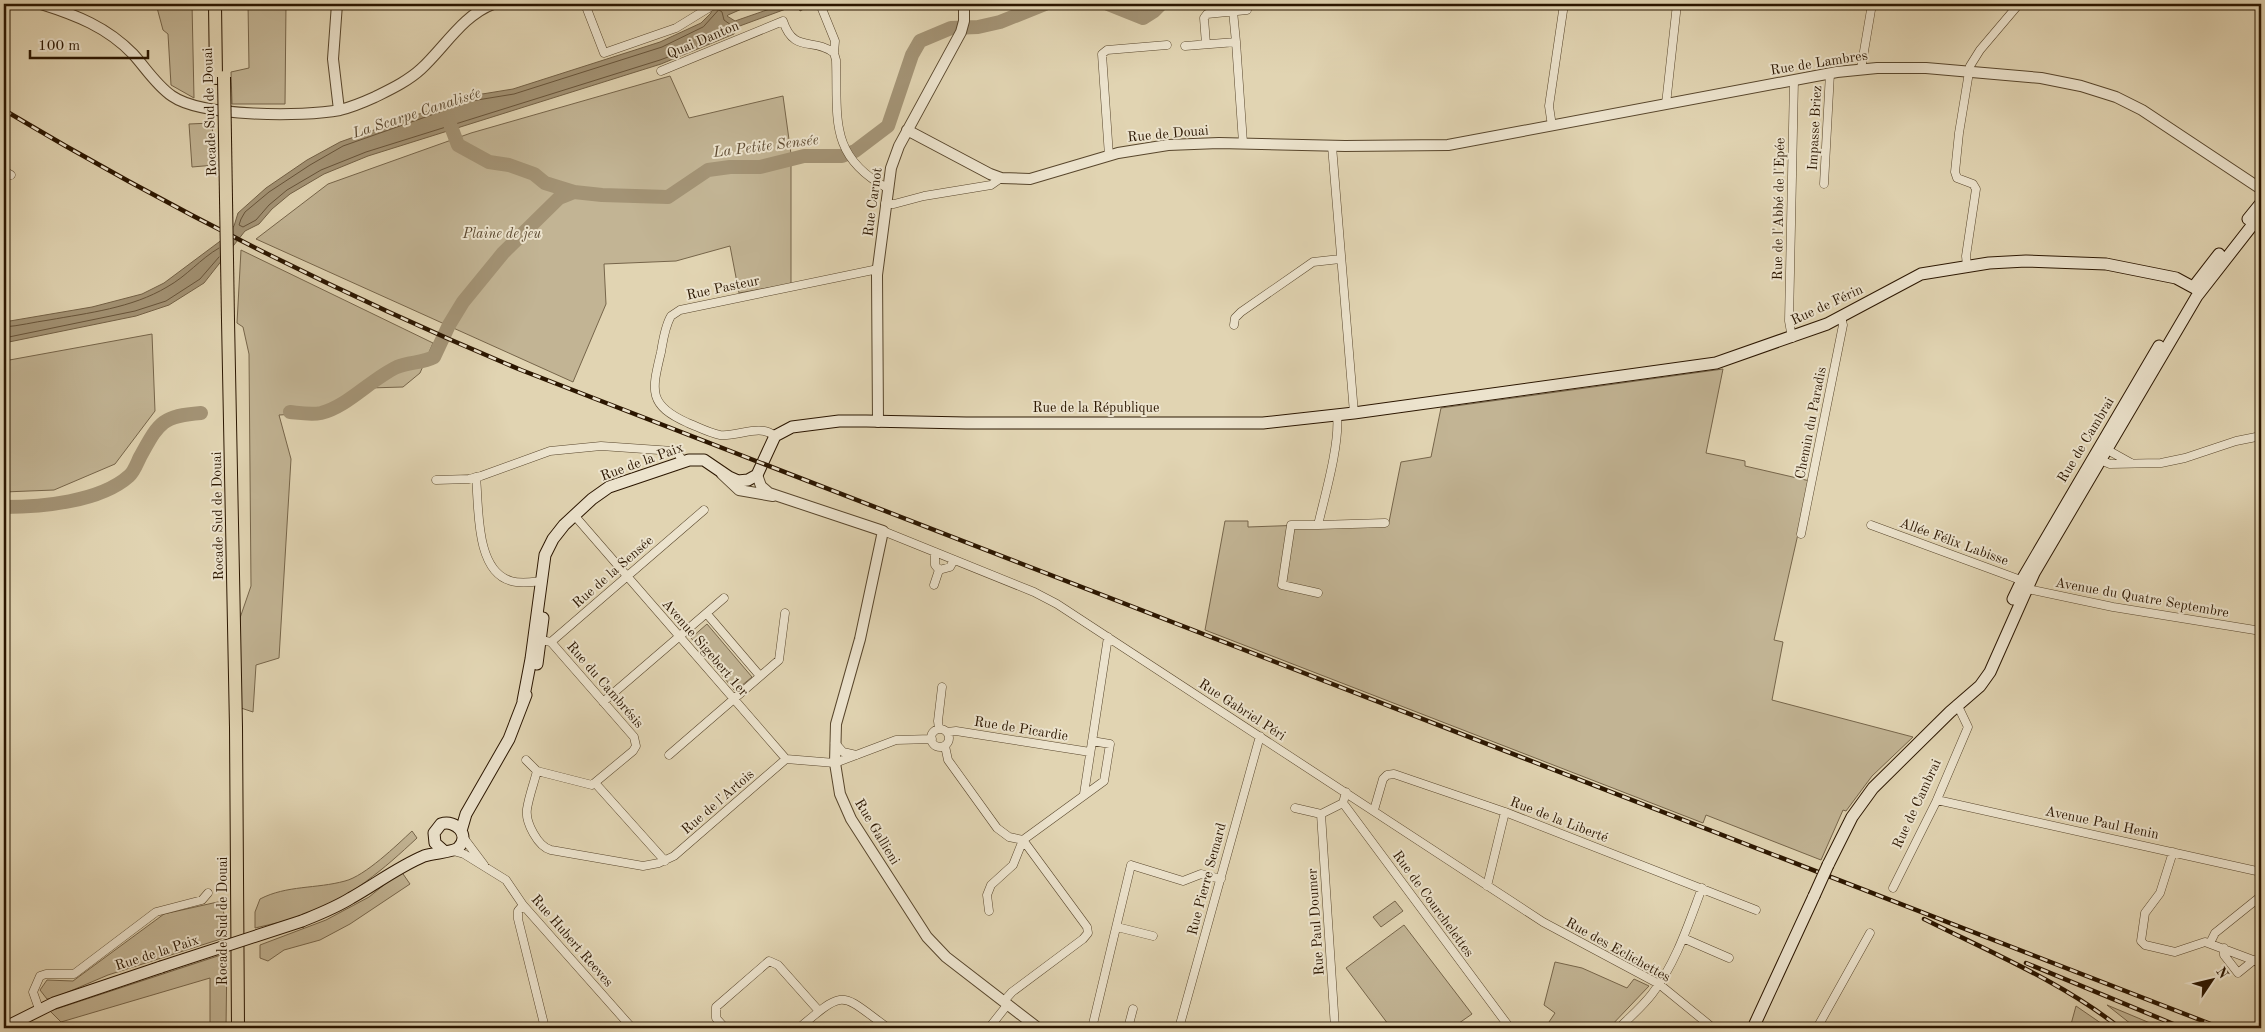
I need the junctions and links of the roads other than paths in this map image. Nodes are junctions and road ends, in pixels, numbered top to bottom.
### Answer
1 (41, 4) edge
2 (215, 4) edge
3 (221, 4) edge
4 (336, 4) edge
5 (493, 4) edge
6 (585, 4) edge
7 (715, 4) edge
8 (820, 4) edge
9 (964, 4) edge
10 (1564, 4) edge
11 (1677, 4) edge
12 (1872, 4) edge
13 (2019, 4) edge
14 (2195, 4) edge
15 (2202, 4) edge
16 (474, 8) edge
17 (1247, 10) dead end
18 (1233, 11) junction
19 (1236, 42) junction
20 (1206, 44) junction
21 (1167, 45) dead end
22 (1185, 46) dead end
23 (834, 53) junction
24 (1861, 69) junction
25 (661, 71) dead end
26 (1969, 72) junction
27 (1830, 73) junction
28 (220, 77) junction
29 (1794, 80) junction
30 (1666, 104) junction
31 (339, 110) junction
32 (1552, 126) junction
33 (907, 130) junction
34 (1243, 143) junction
35 (1448, 145) joint
36 (1332, 146) junction
37 (1109, 156) junction
38 (1001, 178) junction
39 (1824, 184) dead end
40 (887, 188) junction
41 (2261, 189) edge
42 (2261, 202) edge
43 (885, 204) junction
44 (2261, 214) edge
45 (1340, 259) junction
46 (1967, 266) junction
47 (878, 269) junction
48 (2197, 289) junction
49 (1841, 318) junction
50 (225, 320) junction
51 (1234, 325) dead end
52 (1792, 338) junction
53 (1461, 398) joint
54 (1354, 413) junction
55 (1337, 415) junction
56 (878, 422) junction
57 (775, 436) junction
58 (2261, 436) edge
59 (2101, 453) junction
60 (684, 461) junction
61 (712, 464) junction
62 (2133, 464) junction
63 (756, 475) junction
64 (476, 477) junction
65 (436, 480) dead end
66 (782, 497) junction
67 (704, 510) dead end
68 (574, 515) junction
69 (1385, 523) dead end
70 (1318, 525) junction
71 (1871, 525) dead end
72 (883, 531) junction
73 (1801, 534) dead end
74 (935, 552) junction
75 (954, 560) junction
76 (939, 570) junction
77 (627, 576) junction
78 (542, 581) junction
79 (934, 585) dead end
80 (2024, 585) junction
81 (1318, 593) dead end
82 (724, 598) dead end
83 (784, 613) dead end
84 (707, 614) junction
85 (2261, 631) edge
86 (1108, 637) junction
87 (679, 638) junction
88 (542, 640) junction
89 (760, 676) junction
90 (942, 687) dead end
91 (733, 700) junction
92 (604, 702) junction
93 (1955, 707) junction
94 (939, 729) junction
95 (948, 732) junction
96 (1260, 736) junction
97 (932, 739) junction
98 (1092, 741) junction
99 (834, 742) junction
100 (945, 746) junction
101 (1090, 752) junction
102 (669, 755) dead end
103 (856, 755) junction
104 (786, 759) junction
105 (526, 760) dead end
106 (835, 763) junction
107 (537, 771) junction
108 (596, 784) junction
109 (481, 787) junction
110 (1346, 792) junction
111 (1084, 794) junction
112 (1937, 800) junction
113 (1343, 802) junction
114 (1295, 808) dead end
115 (1374, 810) junction
116 (1505, 812) junction
117 (1321, 814) junction
118 (446, 822) junction
119 (462, 834) junction
120 (434, 837) junction
121 (1023, 840) junction
122 (448, 851) junction
123 (2173, 852) junction
124 (665, 861) junction
125 (401, 867) junction
126 (494, 872) junction
127 (2261, 872) edge
128 (1220, 879) junction
129 (1487, 886) junction
130 (1702, 888) junction
131 (1893, 888) dead end
132 (208, 893) dead end
133 (2261, 896) edge
134 (1506, 899) joint
135 (1811, 900) junction
136 (523, 905) junction
137 (1756, 910) dead end
138 (989, 911) dead end
139 (1117, 927) junction
140 (1870, 933) dead end
141 (1153, 936) dead end
142 (1683, 938) junction
143 (2210, 943) junction
144 (2224, 948) junction
145 (1729, 958) dead end
146 (2258, 962) edge
147 (1659, 984) junction
148 (1006, 1002) junction
149 (39, 1009) junction
150 (1133, 1009) dead end
151 (819, 1011) junction
152 (4, 1028) edge
153 (232, 1028) edge
154 (238, 1028) edge
155 (545, 1028) edge
156 (632, 1028) edge
157 (725, 1028) edge
158 (799, 1028) edge
159 (888, 1028) edge
160 (989, 1028) edge
161 (1038, 1028) edge
162 (1095, 1028) edge
163 (1128, 1028) edge
164 (1179, 1028) edge
165 (1336, 1028) edge
166 (1510, 1028) edge
167 (1619, 1028) edge
168 (1713, 1028) edge
169 (1746, 1028) edge
170 (1754, 1028) edge
171 (1817, 1028) edge

1 - 31 street
2 - 28 highway, Rocade Sud de Douai
3 - 28 highway, Rocade Sud de Douai
4 - 31 street
5 - 16 street
6 - 7 street
8 - 23 street
9 - 33 street, Rue Carnot
10 - 32 street
11 - 30 street
12 - 24 street
13 - 26 street
14 - 15 street
16 - 31 street
17 - 18 street
18 - 19 street
18 - 20 street
19 - 20 street
19 - 34 street
20 - 22 street
21 - 37 street
23 - 25 street, Quai Danton
23 - 40 street
24 - 26 street, Rue de Lambres
24 - 27 street, Rue de Lambres
26 - 41 street, Rue de Lambres
26 - 46 street
27 - 29 street, Rue de Lambres
27 - 39 street, Impasse Briez
28 - 50 highway, Rocade Sud de Douai
29 - 30 street, Rue de Lambres
29 - 52 street, Rue de l'Abbé de l'Epée
30 - 32 street, Rue de Lambres
32 - 35 street, Rue de Lambres
33 - 38 street, Rue de Douai
33 - 40 street, Rue Carnot
34 - 36 street, Rue de Douai
34 - 37 street, Rue de Douai
35 - 36 street, Rue de Douai
36 - 45 street
37 - 38 street, Rue de Douai
38 - 43 street
40 - 43 street, Rue Carnot
42 - 48 main road, Rue de Cambrai
43 - 47 street, Rue Carnot
44 - 48 main road, Rue de Cambrai
45 - 51 street
45 - 54 street
46 - 48 main road, Rue de Férin
46 - 49 main road, Rue de Férin
47 - 56 street, Rue Carnot
47 - 57 street, Rue Pasteur
48 - 59 main road, Rue de Cambrai
49 - 52 main road, Rue de Férin
49 - 73 street, Chemin du Paradis
50 - 153 highway, Rocade Sud de Douai
50 - 154 highway, Rocade Sud de Douai
52 - 53 main road, Rue de Férin
53 - 54 main road, Rue de la République
54 - 55 main road, Rue de la République
55 - 56 main road, Rue de la République
55 - 70 street
56 - 57 main road, Rue de la République
57 - 63 main road
58 - 62 street
59 - 62 street
59 - 62 street
59 - 80 main road, Rue de Cambrai
60 - 61 main road, Rue de la Paix
60 - 64 street
60 - 68 main road, Rue de la Paix
61 - 63 main road, Rue de la Paix
61 - 66 street
63 - 66 street
64 - 65 street
64 - 78 street
66 - 72 street
67 - 77 street, Rue de la Sensée
68 - 77 street, Avenue Sigebert 1er
68 - 78 main road, Rue de la Paix
69 - 70 street
70 - 81 street
71 - 80 street, Allée Félix Labisse
72 - 74 street, Rue Gabriel Péri
72 - 99 street, Rue Gallieni
74 - 75 street, Rue Gabriel Péri
74 - 76 street
75 - 76 street
75 - 86 street, Rue Gabriel Péri
76 - 79 street
77 - 87 street, Avenue Sigebert 1er
77 - 88 street, Rue de la Sensée
78 - 88 main road, Rue de la Paix
80 - 85 street, Avenue du Quatre Septembre
80 - 93 main road, Rue de Cambrai
82 - 84 street
83 - 89 street
84 - 87 street
84 - 89 street, Avenue Sigebert 1er
86 - 96 street, Rue Gabriel Péri
86 - 98 street
87 - 91 street, Avenue Sigebert 1er
87 - 92 street
88 - 92 street, Rue du Cambrésis
88 - 109 main road, Rue de la Paix
89 - 91 street
90 - 94 street
91 - 102 street
91 - 104 street, Avenue Sigebert 1er
92 - 108 street, Rue du Cambrésis
93 - 112 street, Rue de Cambrai
93 - 135 main road, Rue de Cambrai, bridge
94 - 95 street
94 - 97 street
95 - 100 street
95 - 101 street, Rue de Picardie
96 - 110 street, Rue Gabriel Péri
96 - 128 street, Rue Pierre Semard
97 - 100 street
97 - 103 street
98 - 101 street
98 - 111 street
99 - 103 street
99 - 106 street, Rue Gallieni
100 - 121 street
101 - 111 street
103 - 106 street
104 - 106 street
104 - 124 street, Rue de l'Artois
105 - 107 street
106 - 148 street, Rue Gallieni
107 - 108 street
107 - 124 street
108 - 124 street
109 - 118 main road, Rue de la Paix
109 - 119 main road, Rue de la Paix
110 - 113 street
110 - 115 street, Rue Gabriel Péri
111 - 121 street
112 - 123 street, Avenue Paul Henin
112 - 131 street, Rue de Cambrai
113 - 117 street
113 - 166 street, Rue de Courchelettes
114 - 117 street
115 - 116 street, Rue de la Liberté
115 - 129 street, Rue Gabriel Péri
116 - 129 street
116 - 130 street, Rue de la Liberté
117 - 165 street, Rue Paul Doumer
118 - 119 main road
118 - 120 main road
119 - 122 main road
119 - 126 street, Rue Hubert Reeves
120 - 122 main road
120 - 125 main road, Rue de la Paix
121 - 138 street
121 - 148 street
122 - 125 main road, Rue de la Paix
122 - 126 street, Rue Hubert Reeves
123 - 127 street, Avenue Paul Henin
123 - 143 street
125 - 149 main road, Rue de la Paix, bridge
126 - 136 street, Rue Hubert Reeves
128 - 139 street
128 - 164 street, Rue Pierre Semard
129 - 134 street, Rue Gabriel Péri
130 - 137 street, Rue de la Liberté
130 - 142 street
132 - 149 street
133 - 143 street
134 - 147 street, Rue des Eclichettes
135 - 169 main road
135 - 170 main road
136 - 155 street
136 - 156 street, Rue Hubert Reeves
139 - 141 street
139 - 162 street
140 - 171 street
142 - 145 street
142 - 147 street
143 - 144 street
144 - 146 street
144 - 146 street
147 - 167 street
147 - 168 street, Rue des Eclichettes
148 - 160 street
148 - 161 street, Rue Gallieni
149 - 152 main road, Rue de la Paix
150 - 163 street
151 - 157 street
151 - 158 street
151 - 159 street

